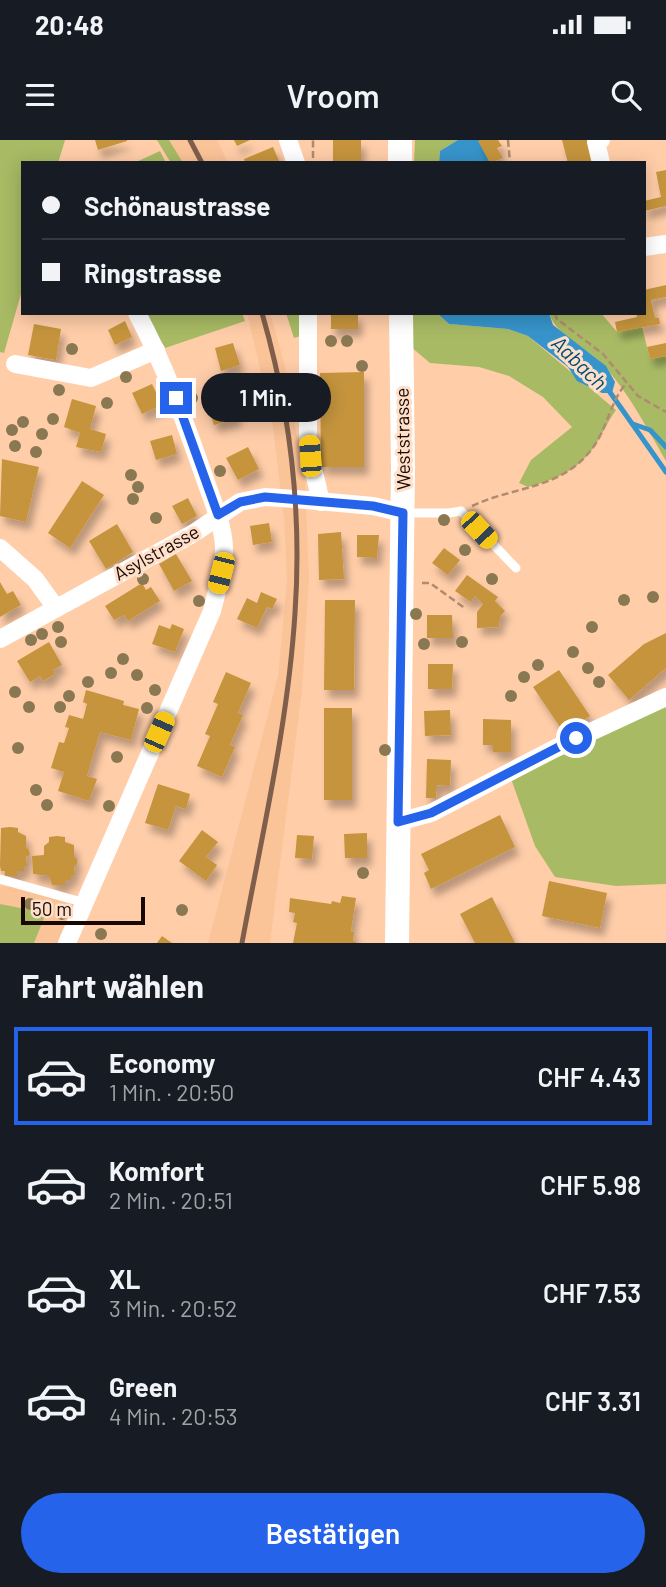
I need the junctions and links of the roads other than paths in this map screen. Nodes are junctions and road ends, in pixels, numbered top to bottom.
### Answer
1 (288, 140) edge
2 (400, 140) edge
3 (601, 140) edge
4 (295, 161) edge
5 (400, 161) edge
6 (601, 161) edge
7 (666, 244) edge
8 (646, 247) edge
9 (138, 315) edge
10 (308, 315) edge
11 (401, 315) edge
12 (156, 350) junction
13 (15, 364) dead end
14 (321, 502) junction
15 (403, 513) junction
16 (218, 515) junction
17 (0, 548) edge
18 (516, 568) dead end
19 (56, 608) junction
20 (0, 639) edge
21 (666, 697) edge
22 (398, 822) junction
23 (0, 879) edge
24 (85, 902) junction
25 (67, 943) edge
26 (397, 943) edge

1 - 4 street
2 - 5 main road
3 - 6 street
7 - 8 street
9 - 12 street
10 - 14 street
11 - 15 main road, Weststrasse
12 - 13 street
12 - 16 street
14 - 15 street, Asylstrasse
14 - 16 street, Asylstrasse
15 - 18 lane
15 - 22 main road, Weststrasse
16 - 19 street, Asylstrasse
16 - 24 street
17 - 19 street
19 - 20 street, Asylstrasse
21 - 22 street
22 - 26 main road, Weststrasse
23 - 24 lane
24 - 25 street

